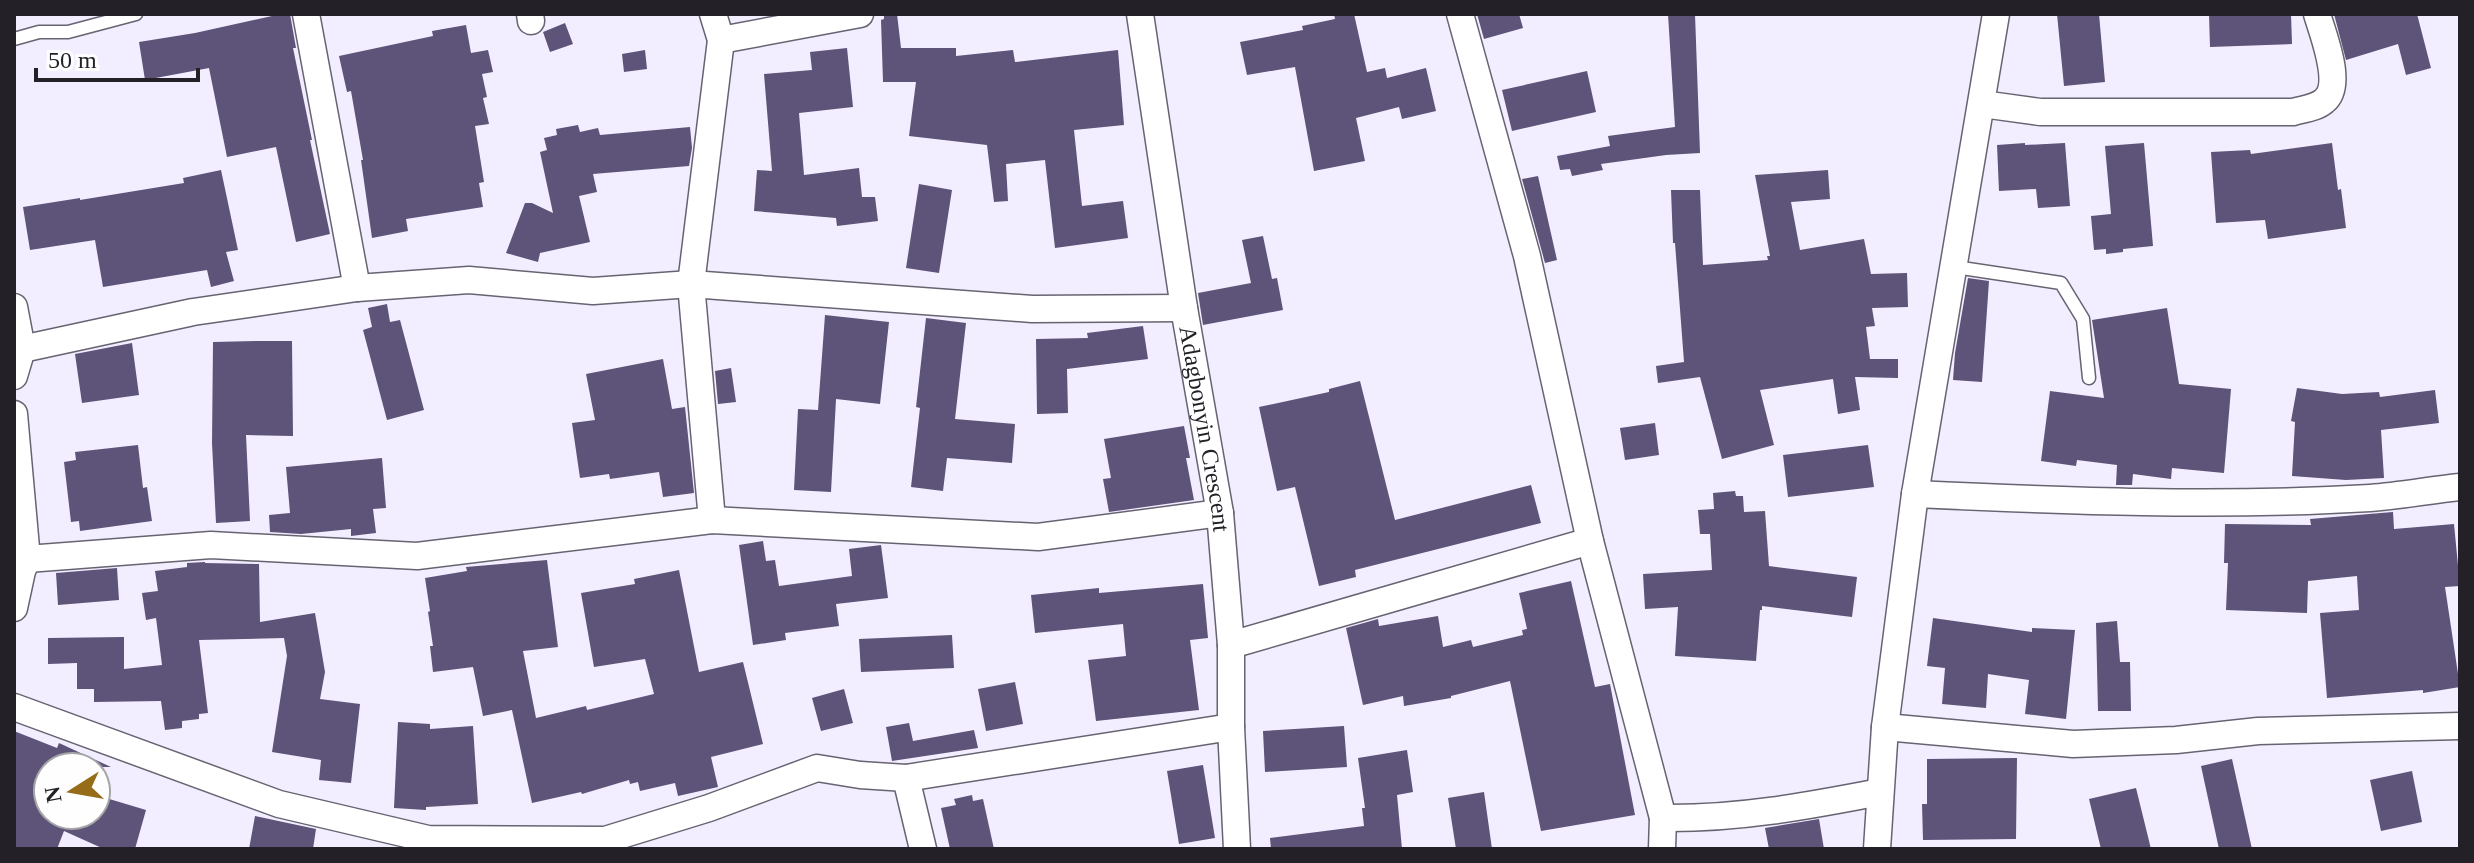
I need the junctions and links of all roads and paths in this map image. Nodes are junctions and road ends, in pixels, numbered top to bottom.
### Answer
1 (136, 14) edge
2 (306, 14) edge
3 (713, 14) edge
4 (860, 14) edge
5 (1140, 14) edge
6 (1460, 14) edge
7 (1996, 14) edge
8 (2317, 14) edge
9 (14, 39) edge
10 (721, 40) junction
11 (1982, 104) junction
12 (1955, 267) junction
13 (691, 284) junction
14 (357, 288) junction
15 (14, 307) edge
16 (1184, 308) junction
17 (22, 349) junction
18 (14, 376) edge
19 (2089, 378) dead end
20 (14, 414) edge
21 (2460, 487) edge
22 (1915, 494) junction
23 (1220, 513) junction
24 (712, 520) junction
25 (1590, 541) junction
26 (27, 559) junction
27 (14, 608) edge
28 (1231, 645) junction
29 (14, 707) edge
30 (2460, 726) edge
31 (1231, 727) junction
32 (1885, 727) junction
33 (906, 778) junction
34 (1880, 792) junction
35 (1663, 818) junction
36 (607, 844) edge
37 (923, 849) edge
38 (1237, 849) edge
39 (1662, 849) edge
40 (1877, 849) edge

1 - 9 lane
2 - 14 street
3 - 10 street
4 - 10 street
5 - 16 street, Adagbonyin Crescent
6 - 25 street
7 - 11 street
8 - 11 street
10 - 13 street
11 - 12 street
12 - 19 lane
12 - 22 street
13 - 14 street
13 - 16 street
13 - 24 street
14 - 17 street
15 - 17 street
16 - 23 street, Adagbonyin Crescent
17 - 18 street
20 - 26 street
21 - 22 street
22 - 32 street
23 - 24 street
23 - 28 street, Adagbonyin Crescent
24 - 26 street
25 - 28 street
25 - 35 street
26 - 27 street
28 - 31 street, Adagbonyin Crescent
29 - 36 street
30 - 32 street
31 - 33 street
31 - 38 street, Adagbonyin Crescent
32 - 34 street
33 - 36 street
33 - 37 street
34 - 35 street
34 - 40 street
35 - 39 street

